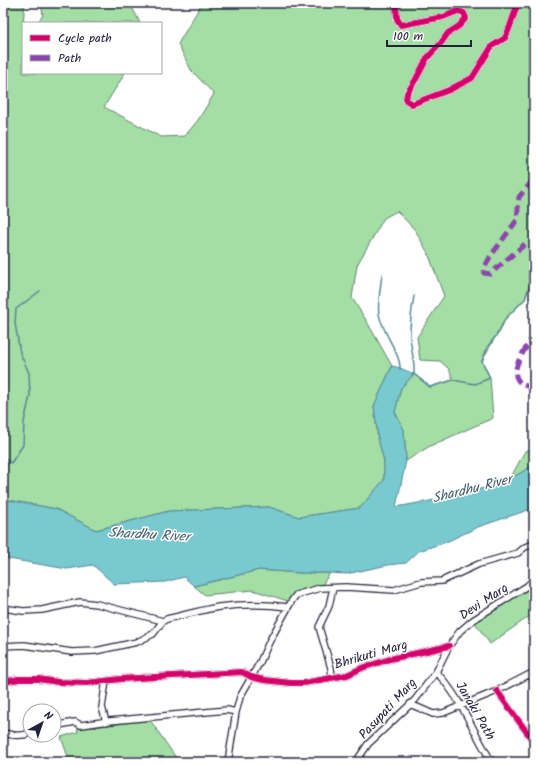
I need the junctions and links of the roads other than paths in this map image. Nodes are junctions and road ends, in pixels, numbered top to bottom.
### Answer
1 (396, 3) edge
2 (518, 3) edge
3 (534, 544) edge
4 (534, 579) edge
5 (333, 588) junction
6 (288, 607) junction
7 (3, 608) edge
8 (163, 621) junction
9 (3, 646) edge
10 (448, 646) junction
11 (436, 672) junction
12 (532, 673) edge
13 (251, 677) junction
14 (332, 677) junction
15 (534, 680) edge
16 (106, 681) junction
17 (3, 682) edge
18 (497, 691) junction
19 (410, 704) junction
20 (461, 705) junction
21 (236, 712) junction
22 (106, 722) junction
23 (62, 724) edge
24 (3, 733) edge
25 (22, 735) edge
26 (534, 742) edge
27 (228, 762) edge
28 (356, 762) edge
29 (492, 762) edge

1 - 2 street
3 - 5 street
4 - 10 street, Devi Marg
5 - 6 street
5 - 14 street
6 - 8 street
6 - 13 street
7 - 8 street
8 - 9 street
10 - 11 street, Devi Marg
10 - 14 street, Bhrikuti Marg
11 - 19 street, Pasupati Marg
11 - 20 street, Janaki Path
12 - 15 street
12 - 18 street
13 - 14 street, Bhrikuti Marg
13 - 16 street, Bhrikuti Marg
13 - 21 street
16 - 17 street, Bhrikuti Marg
16 - 22 street
18 - 20 street
18 - 26 street
19 - 20 street
19 - 28 street, Pasupati Marg
20 - 29 street, Janaki Path
21 - 22 street
21 - 27 street
22 - 23 street
24 - 25 street

